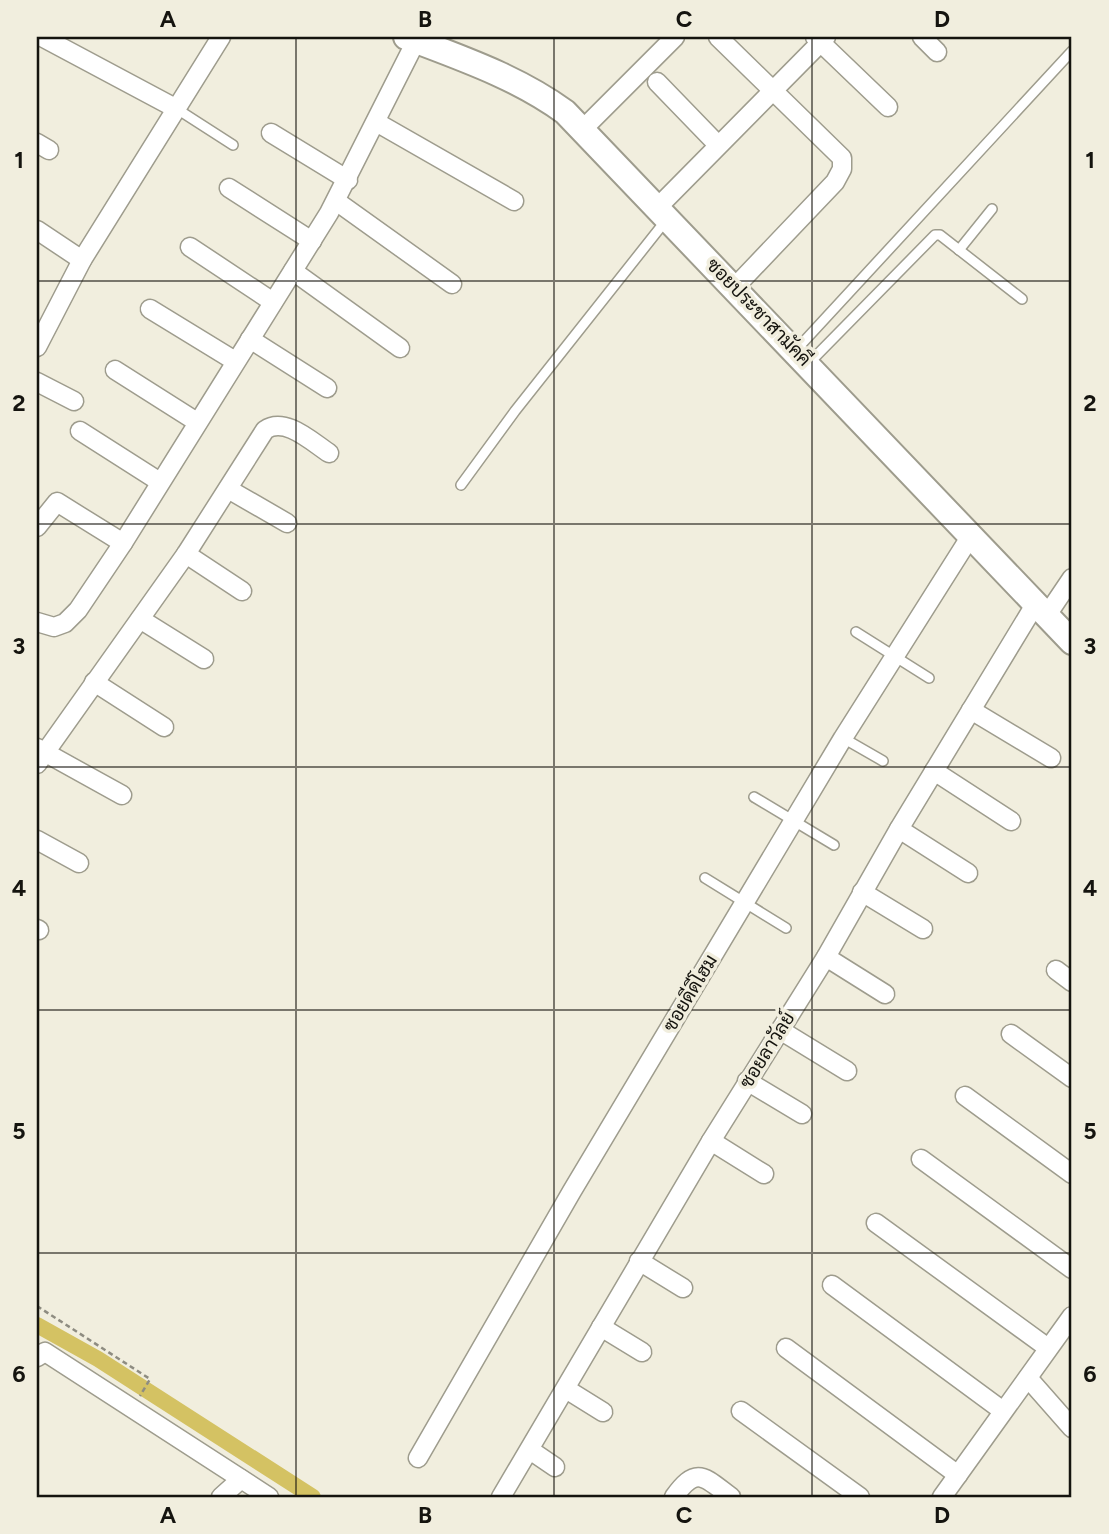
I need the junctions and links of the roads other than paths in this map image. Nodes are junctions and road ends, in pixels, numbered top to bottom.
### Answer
1 (43, 37) edge
2 (221, 37) edge
3 (718, 37) edge
4 (922, 37) edge
5 (411, 39) edge
6 (821, 39) edge
7 (663, 41) edge
8 (1072, 51) edge
9 (937, 52) dead end
10 (657, 82) dead end
11 (771, 90) junction
12 (888, 107) dead end
13 (177, 109) junction
14 (376, 122) junction
15 (583, 129) junction
16 (271, 132) dead end
17 (233, 145) dead end
18 (718, 145) junction
19 (348, 180) junction
20 (229, 188) dead end
21 (336, 201) junction
22 (514, 201) dead end
23 (992, 209) dead end
24 (663, 213) junction
25 (37, 230) edge
26 (312, 241) junction
27 (190, 247) dead end
28 (959, 250) junction
29 (82, 260) junction
30 (293, 271) junction
31 (453, 284) dead end
32 (735, 287) junction
33 (1022, 299) dead end
34 (273, 302) junction
35 (150, 309) dead end
36 (250, 339) junction
37 (37, 347) edge
38 (400, 348) dead end
39 (802, 357) junction
40 (235, 361) junction
41 (115, 370) dead end
42 (37, 382) edge
43 (327, 388) dead end
44 (74, 401) dead end
45 (197, 422) junction
46 (80, 430) dead end
47 (329, 453) dead end
48 (160, 482) junction
49 (461, 485) dead end
50 (228, 489) junction
51 (287, 523) dead end
52 (37, 527) edge
53 (972, 534) junction
54 (123, 543) junction
55 (186, 554) junction
56 (1072, 578) edge
57 (242, 591) dead end
58 (1042, 609) junction
59 (140, 619) junction
60 (37, 622) edge
61 (856, 632) dead end
62 (1072, 642) edge
63 (894, 657) junction
64 (204, 659) dead end
65 (929, 678) dead end
66 (94, 682) junction
67 (971, 709) junction
68 (164, 727) dead end
69 (844, 738) junction
70 (39, 754) edge
71 (1051, 758) dead end
72 (883, 761) dead end
73 (934, 771) junction
74 (122, 796) dead end
75 (754, 797) dead end
76 (1011, 821) dead end
77 (793, 822) junction
78 (899, 829) junction
79 (37, 840) edge
80 (834, 845) dead end
81 (79, 863) dead end
82 (968, 873) dead end
83 (705, 878) dead end
84 (862, 892) junction
85 (745, 902) junction
86 (786, 928) dead end
87 (923, 929) dead end
88 (826, 957) junction
89 (1056, 970) dead end
90 (1072, 982) edge
91 (885, 994) dead end
92 (780, 1030) junction
93 (1011, 1034) dead end
94 (847, 1071) dead end
95 (1072, 1078) edge
96 (747, 1081) junction
97 (965, 1096) dead end
98 (802, 1114) dead end
99 (711, 1141) junction
100 (921, 1159) dead end
101 (764, 1174) dead end
102 (1072, 1174) edge
103 (876, 1223) dead end
104 (639, 1261) junction
105 (1072, 1269) edge
106 (832, 1285) dead end
107 (683, 1288) dead end
108 (1072, 1316) edge
109 (601, 1327) junction
110 (786, 1348) dead end
111 (1048, 1348) junction
112 (642, 1352) dead end
113 (37, 1357) edge
114 (1028, 1378) junction
115 (566, 1390) junction
116 (1003, 1411) junction
117 (603, 1412) dead end
118 (741, 1412) dead end
119 (1072, 1428) edge
120 (530, 1450) junction
121 (418, 1458) dead end
122 (555, 1467) dead end
123 (958, 1475) junction
124 (241, 1479) junction
125 (221, 1497) edge
126 (269, 1497) edge
127 (501, 1497) edge
128 (674, 1497) edge
129 (731, 1497) edge
130 (860, 1497) edge
131 (942, 1497) edge

1 - 13 street
2 - 13 street
3 - 11 street
4 - 9 street
5 - 14 street
5 - 15 street, ซอยประชาสามัคคี
6 - 11 street
6 - 12 street
7 - 15 street
8 - 39 lane
10 - 18 street
11 - 18 street
11 - 32 street
13 - 17 lane
13 - 29 street
14 - 19 street
14 - 22 street
15 - 24 street, ซอยประชาสามัคคี
16 - 19 street
18 - 24 street
19 - 21 street
20 - 26 street
21 - 26 street
21 - 31 street
23 - 28 lane
24 - 32 street, ซอยประชาสามัคคี
24 - 49 lane
25 - 29 street
26 - 30 street
27 - 34 street
28 - 33 lane
28 - 39 lane
29 - 37 street
30 - 34 street
30 - 38 street
32 - 39 street, ซอยประชาสามัคคี
34 - 36 street
35 - 40 street
36 - 40 street
36 - 43 street
39 - 53 street, ซอยประชาสามัคคี
40 - 45 street
41 - 45 street
42 - 44 street
45 - 48 street
46 - 48 street
47 - 50 street
48 - 54 street
50 - 51 street
50 - 55 street
52 - 54 street
53 - 58 street, ซอยประชาสามัคคี
53 - 63 street, ซอยดีดีโฮม
54 - 60 street
55 - 57 street
55 - 59 street
56 - 58 street, ซอยลาวัลย์
58 - 62 street, ซอยประชาสามัคคี
58 - 67 street, ซอยลาวัลย์
59 - 64 street
59 - 66 street
61 - 63 lane
63 - 65 lane
63 - 69 street, ซอยดีดีโฮม
66 - 68 street
66 - 70 street
67 - 71 street
67 - 73 street, ซอยลาวัลย์
69 - 72 lane
69 - 77 street, ซอยดีดีโฮม
70 - 74 street
73 - 76 street
73 - 78 street, ซอยลาวัลย์
75 - 77 lane
77 - 80 lane
77 - 85 street, ซอยดีดีโฮม
78 - 82 street
78 - 84 street, ซอยลาวัลย์
79 - 81 street
83 - 85 lane
84 - 87 street
84 - 88 street, ซอยลาวัลย์
85 - 86 lane
85 - 121 street, ซอยดีดีโฮม
88 - 91 street
88 - 92 street, ซอยลาวัลย์
89 - 90 street
92 - 94 street
92 - 96 street, ซอยลาวัลย์
93 - 95 street
96 - 98 street
96 - 99 street, ซอยลาวัลย์
97 - 102 street
99 - 101 street
99 - 104 street, ซอยลาวัลย์
100 - 105 street
103 - 111 street
104 - 107 street
104 - 109 street, ซอยลาวัลย์
106 - 116 street
108 - 111 street
109 - 112 street
109 - 115 street, ซอยลาวัลย์
110 - 123 street
111 - 114 street
113 - 124 street
114 - 116 street
114 - 119 street
115 - 117 street
115 - 120 street, ซอยลาวัลย์
116 - 123 street
118 - 130 street
120 - 122 street
120 - 127 street, ซอยลาวัลย์
123 - 131 street
124 - 125 street
124 - 126 street
128 - 129 street

